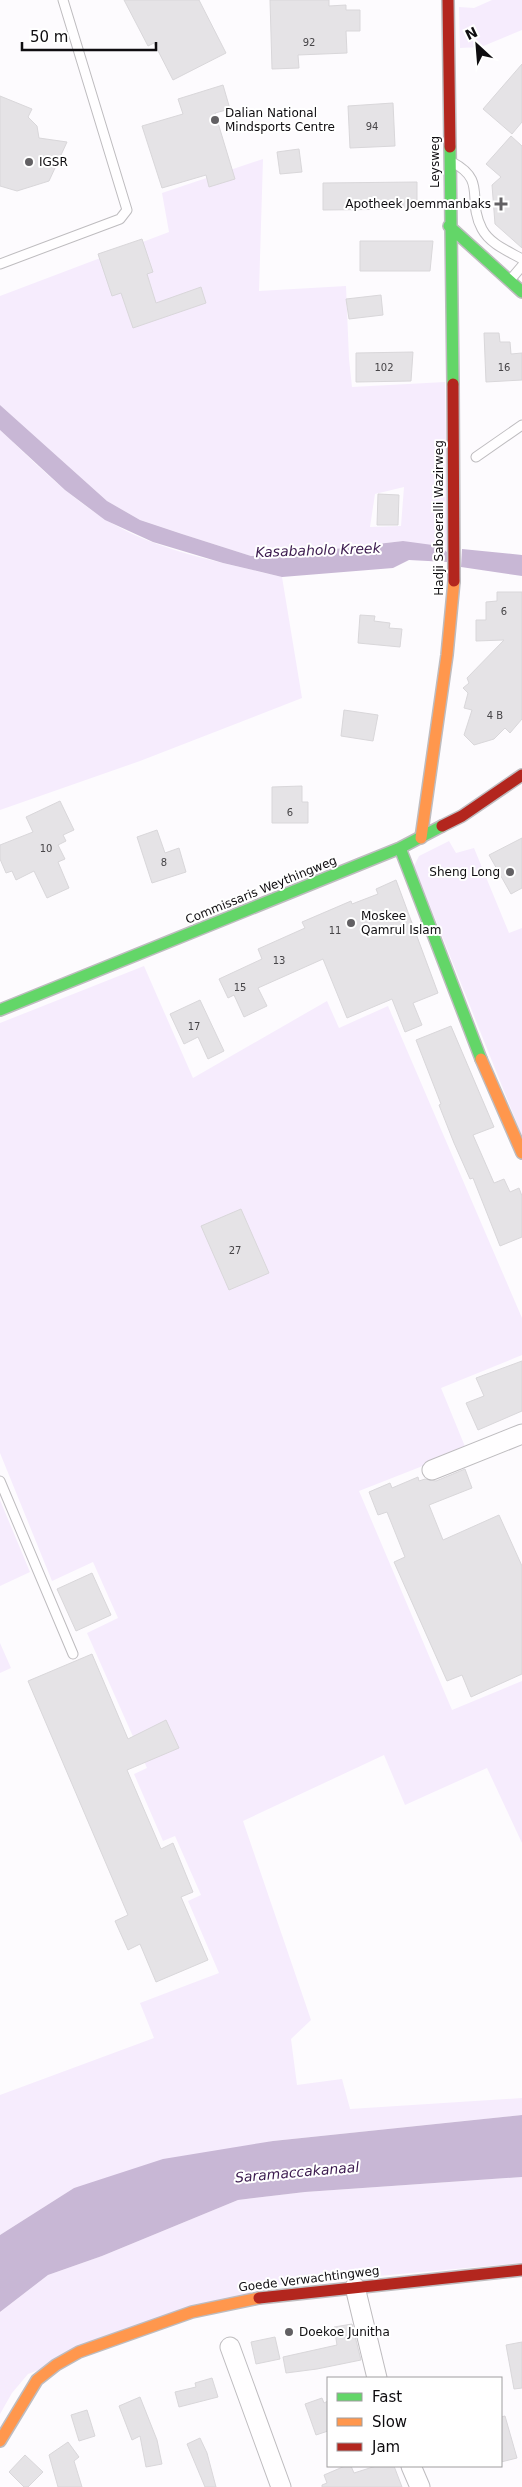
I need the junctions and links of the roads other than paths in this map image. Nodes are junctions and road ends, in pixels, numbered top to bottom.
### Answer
1 (64, 0) edge
2 (448, 0) edge
3 (449, 160) junction
4 (450, 226) junction
5 (522, 260) edge
6 (0, 264) edge
7 (522, 266) edge
8 (509, 281) junction
9 (522, 292) edge
10 (522, 425) edge
11 (476, 457) dead end
12 (522, 775) edge
13 (421, 838) junction
14 (400, 848) junction
15 (0, 1010) edge
16 (522, 1153) edge
17 (522, 1434) edge
18 (432, 1470) dead end
19 (0, 1480) edge
20 (73, 1654) dead end
21 (522, 2270) edge
22 (354, 2287) junction
23 (230, 2347) dead end
24 (377, 2377) edge
25 (0, 2441) edge
26 (411, 2467) edge
27 (281, 2487) edge
28 (420, 2487) edge

1 - 6 lane
2 - 3 street, Leysweg
3 - 4 street, Leysweg
3 - 5 lane
4 - 8 street
4 - 13 street, Hadji Saboeralli Wazirweg
7 - 8 lane
8 - 9 street
10 - 11 lane
12 - 13 street, Commissaris Weythingweg
13 - 14 street, Commissaris Weythingweg
14 - 15 street, Commissaris Weythingweg
14 - 16 street
17 - 18 street
19 - 20 lane
21 - 22 street, Goede Verwachtingweg
22 - 24 street
22 - 25 street, Goede Verwachtingweg
23 - 27 street
26 - 28 street

